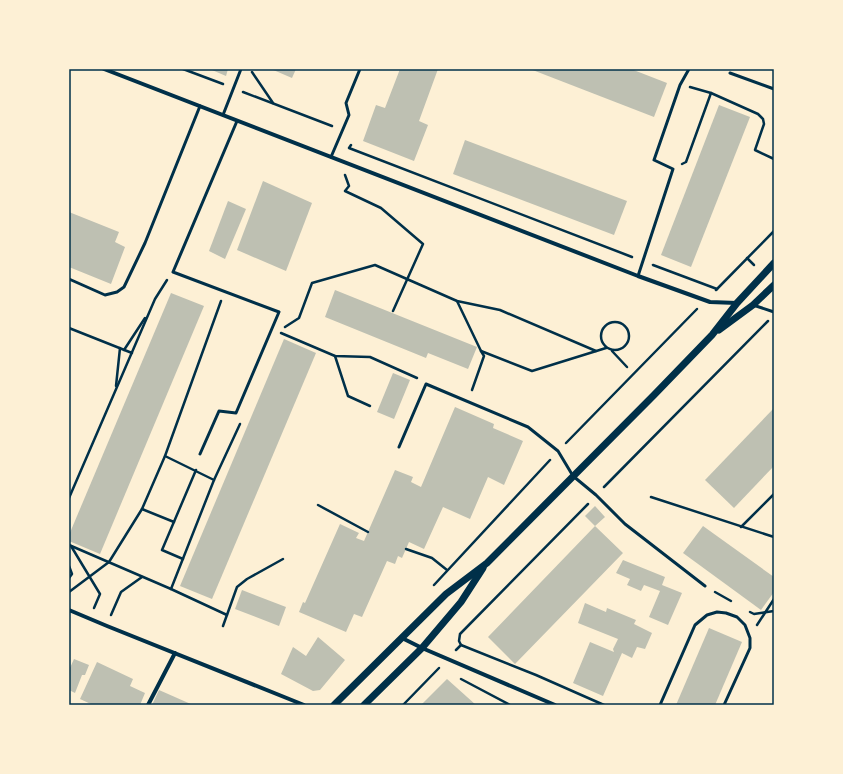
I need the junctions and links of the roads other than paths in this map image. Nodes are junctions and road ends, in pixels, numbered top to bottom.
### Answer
1 (104, 69) edge
2 (241, 69) edge
3 (360, 69) edge
4 (689, 69) edge
5 (730, 73) dead end
6 (774, 89) edge
7 (200, 106) junction
8 (223, 115) junction
9 (237, 121) junction
10 (331, 157) junction
11 (774, 263) edge
12 (638, 276) junction
13 (69, 279) edge
14 (774, 285) edge
15 (737, 303) junction
16 (753, 305) junction
17 (774, 312) edge
18 (712, 335) junction
19 (399, 447) dead end
20 (200, 454) dead end
21 (573, 476) junction
22 (487, 563) junction
23 (705, 586) dead end
24 (69, 610) edge
25 (401, 637) junction
26 (422, 648) junction
27 (175, 653) junction
28 (148, 705) edge
29 (304, 705) edge
30 (334, 705) edge
31 (364, 705) edge
32 (555, 705) edge
33 (660, 705) edge
34 (724, 705) edge

1 - 7 street
2 - 8 lane
3 - 10 lane
4 - 12 lane
5 - 6 lane
7 - 8 street
7 - 13 lane
8 - 9 street
9 - 10 street
9 - 20 lane
10 - 12 street
11 - 15 street
12 - 15 street
14 - 16 street
15 - 16 street
15 - 18 street
16 - 17 lane
16 - 18 street
18 - 21 street
19 - 21 lane
21 - 22 street
21 - 23 lane
22 - 25 street
22 - 26 street
24 - 27 street
25 - 26 street
25 - 30 street
26 - 31 street
26 - 32 street
27 - 28 street
27 - 29 street
33 - 34 lane

